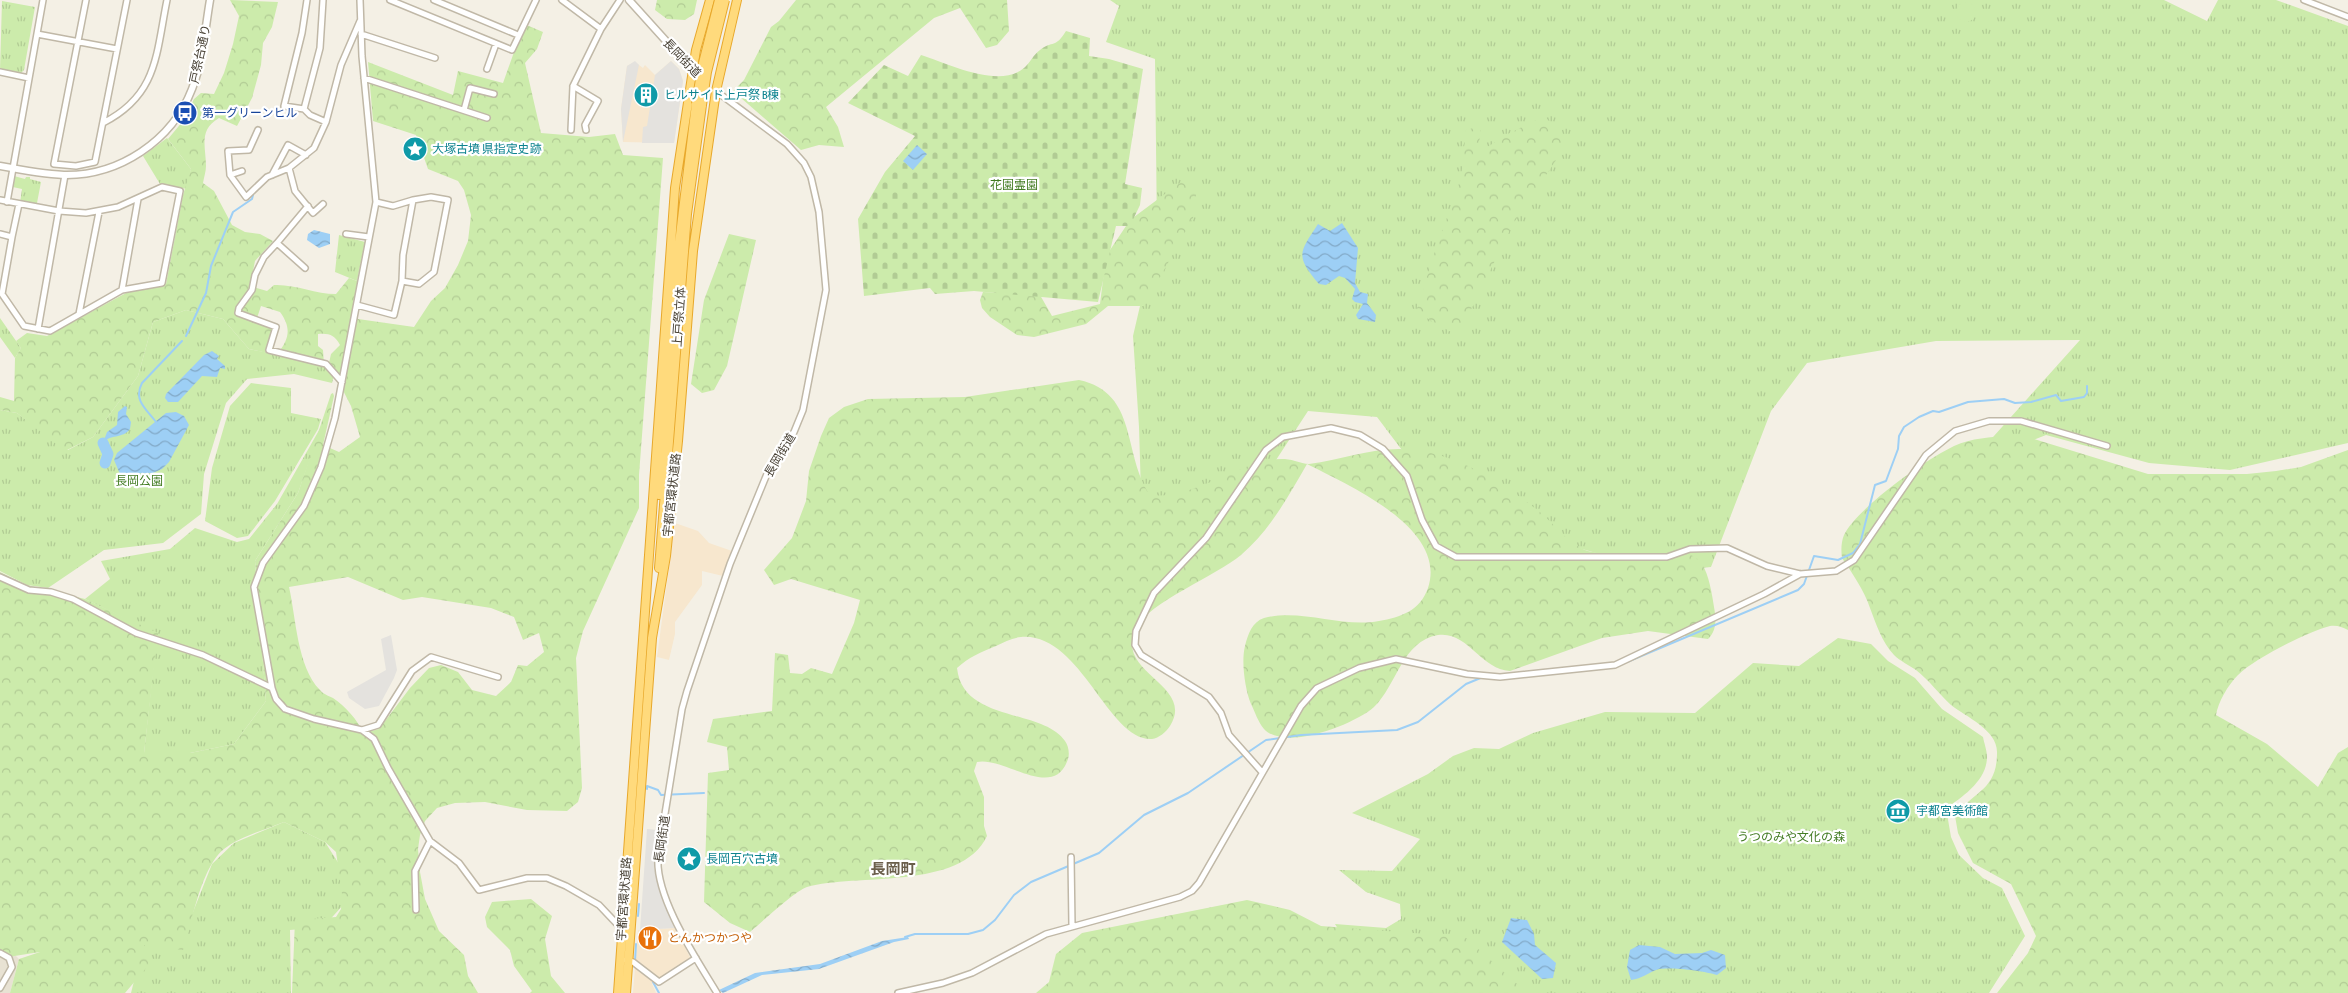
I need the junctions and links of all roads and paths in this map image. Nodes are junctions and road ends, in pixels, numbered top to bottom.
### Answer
1 (43, 0) edge
2 (86, 0) edge
3 (126, 0) edge
4 (167, 0) edge
5 (210, 0) edge
6 (308, 0) edge
7 (324, 0) edge
8 (360, 0) edge
9 (390, 0) edge
10 (434, 0) edge
11 (536, 0) edge
12 (562, 0) edge
13 (620, 0) edge
14 (629, 0) edge
15 (710, 0) edge
16 (719, 0) edge
17 (725, 0) edge
18 (737, 0) edge
19 (2304, 0) edge
20 (2348, 17) edge
21 (360, 21) junction
22 (601, 29) junction
23 (37, 34) junction
24 (362, 34) junction
25 (518, 35) junction
26 (78, 42) junction
27 (496, 44) junction
28 (117, 49) junction
29 (435, 58) dead end
30 (487, 70) dead end
31 (693, 71) junction
32 (0, 72) edge
33 (29, 78) junction
34 (364, 78) junction
35 (573, 86) junction
36 (716, 91) junction
37 (494, 94) dead end
38 (699, 104) junction
39 (304, 109) junction
40 (464, 110) junction
41 (487, 118) dead end
42 (326, 122) junction
43 (103, 123) junction
44 (258, 130) dead end
45 (571, 130) dead end
46 (586, 130) dead end
47 (306, 155) junction
48 (0, 166) edge
49 (13, 168) junction
50 (289, 168) junction
51 (242, 171) dead end
52 (65, 175) junction
53 (230, 175) junction
54 (272, 175) junction
55 (138, 199) junction
56 (0, 200) edge
57 (413, 200) junction
58 (8, 202) junction
59 (376, 202) junction
60 (18, 204) junction
61 (323, 204) dead end
62 (308, 206) junction
63 (59, 211) junction
64 (99, 212) junction
65 (0, 234) edge
66 (346, 234) dead end
67 (12, 236) junction
68 (369, 237) junction
69 (277, 243) junction
70 (305, 268) dead end
71 (402, 280) junction
72 (122, 290) junction
73 (357, 305) junction
74 (79, 314) junction
75 (38, 329) junction
76 (342, 382) junction
77 (2107, 446) dead end
78 (1800, 574) junction
79 (0, 577) edge
80 (644, 633) junction
81 (652, 638) junction
82 (498, 677) dead end
83 (272, 688) junction
84 (362, 730) junction
85 (1262, 772) junction
86 (430, 841) junction
87 (1071, 857) dead end
88 (416, 910) dead end
89 (1072, 926) junction
90 (626, 927) junction
91 (0, 953) edge
92 (696, 958) junction
93 (624, 960) junction
94 (0, 988) edge
95 (618, 993) edge
96 (626, 993) edge
97 (717, 993) edge
98 (898, 993) edge

1 - 23 street
2 - 26 street
3 - 28 street
4 - 43 street
5 - 52 street, 戸祭台通り
6 - 39 street
7 - 39 street
8 - 21 street
9 - 27 street
10 - 25 street
11 - 25 street
12 - 22 street
13 - 22 street
14 - 31 street, 長岡街道
15 - 31 highway, 宇都宮環状道路
16 - 38 highway, 上戸祭立体, bridge
17 - 38 highway, 上戸祭立体, bridge
18 - 36 highway, 宇都宮環状道路
19 - 20 street
21 - 24 street
21 - 42 street
22 - 35 street
23 - 26 street
23 - 33 street
24 - 29 street
24 - 34 street
25 - 27 street
26 - 28 street
26 - 43 street
27 - 30 street
28 - 43 street
31 - 36 street, 長岡街道
31 - 80 highway, 宇都宮環状道路
32 - 33 street
33 - 49 street
34 - 40 street
34 - 59 street
35 - 45 street
35 - 46 street
36 - 81 highway, 宇都宮環状道路
36 - 92 street, 長岡街道
37 - 40 street
38 - 80 highway, 上戸祭立体
38 - 81 highway, 上戸祭立体
39 - 42 street
40 - 41 street
42 - 47 street
44 - 53 street
47 - 50 street
47 - 54 street
48 - 49 street, 戸祭台通り
49 - 52 street, 戸祭台通り
49 - 58 street
50 - 54 street
50 - 62 street
51 - 53 street
52 - 63 street
53 - 54 street
55 - 64 street
55 - 72 street
55 - 72 street
56 - 58 street
57 - 59 street
57 - 71 street
57 - 71 street
58 - 60 street
59 - 68 street
60 - 63 street
60 - 67 street
61 - 62 street
62 - 69 street
63 - 64 street
63 - 75 street
64 - 74 street
65 - 67 street
66 - 68 street
67 - 75 street
68 - 73 street
69 - 70 street
69 - 76 street
71 - 73 street
72 - 74 street
73 - 76 street
74 - 75 street
76 - 83 street
77 - 78 street
78 - 85 street
78 - 85 street
79 - 83 street
80 - 90 highway, 宇都宮環状道路
81 - 90 highway, 宇都宮環状道路
82 - 84 street
83 - 84 street
84 - 86 street
85 - 89 street
86 - 88 street
86 - 90 street
87 - 89 street
89 - 98 street
90 - 93 highway, 宇都宮環状道路
91 - 94 street
92 - 93 street
92 - 97 street, 長岡街道
93 - 95 highway, 宇都宮環状道路
93 - 96 highway, 宇都宮環状道路

